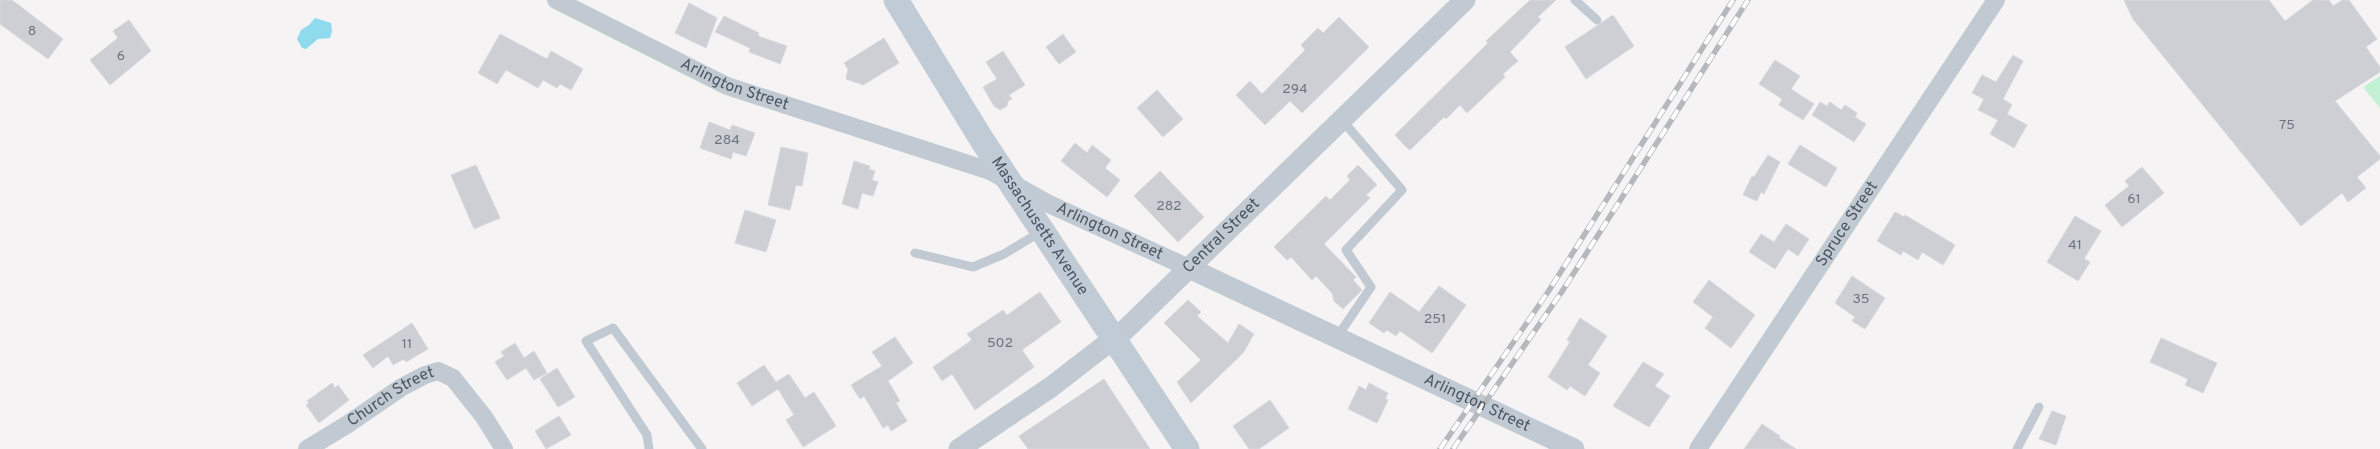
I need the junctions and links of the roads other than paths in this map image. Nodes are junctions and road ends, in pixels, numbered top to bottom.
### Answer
1 (556, 0) edge
2 (896, 0) edge
3 (1465, 0) edge
4 (1575, 0) edge
5 (1996, 0) edge
6 (1597, 20) dead end
7 (1342, 120) junction
8 (1008, 181) junction
9 (1042, 231) junction
10 (915, 253) dead end
11 (1190, 268) junction
12 (1337, 337) junction
13 (1114, 339) junction
14 (2039, 407) dead end
15 (967, 447) edge
16 (307, 449) edge
17 (504, 449) edge
18 (649, 449) edge
19 (702, 449) edge
20 (1188, 449) edge
21 (1574, 449) edge
22 (1698, 449) edge
23 (2017, 449) edge

1 - 8 street, Arlington Street
2 - 8 main road, Massachusetts Avenue
3 - 7 street, Central Street
4 - 6 lane
5 - 22 street, Spruce Street
7 - 11 street, Central Street
7 - 12 lane
8 - 9 main road, Massachusetts Avenue
8 - 11 street, Arlington Street
9 - 10 lane
9 - 13 main road, Massachusetts Avenue
11 - 12 street, Arlington Street
11 - 13 street, Central Street
12 - 21 street, Arlington Street
13 - 15 street, Central Street
13 - 20 main road, Massachusetts Avenue
14 - 23 lane
16 - 17 street, Church Street
18 - 19 lane

